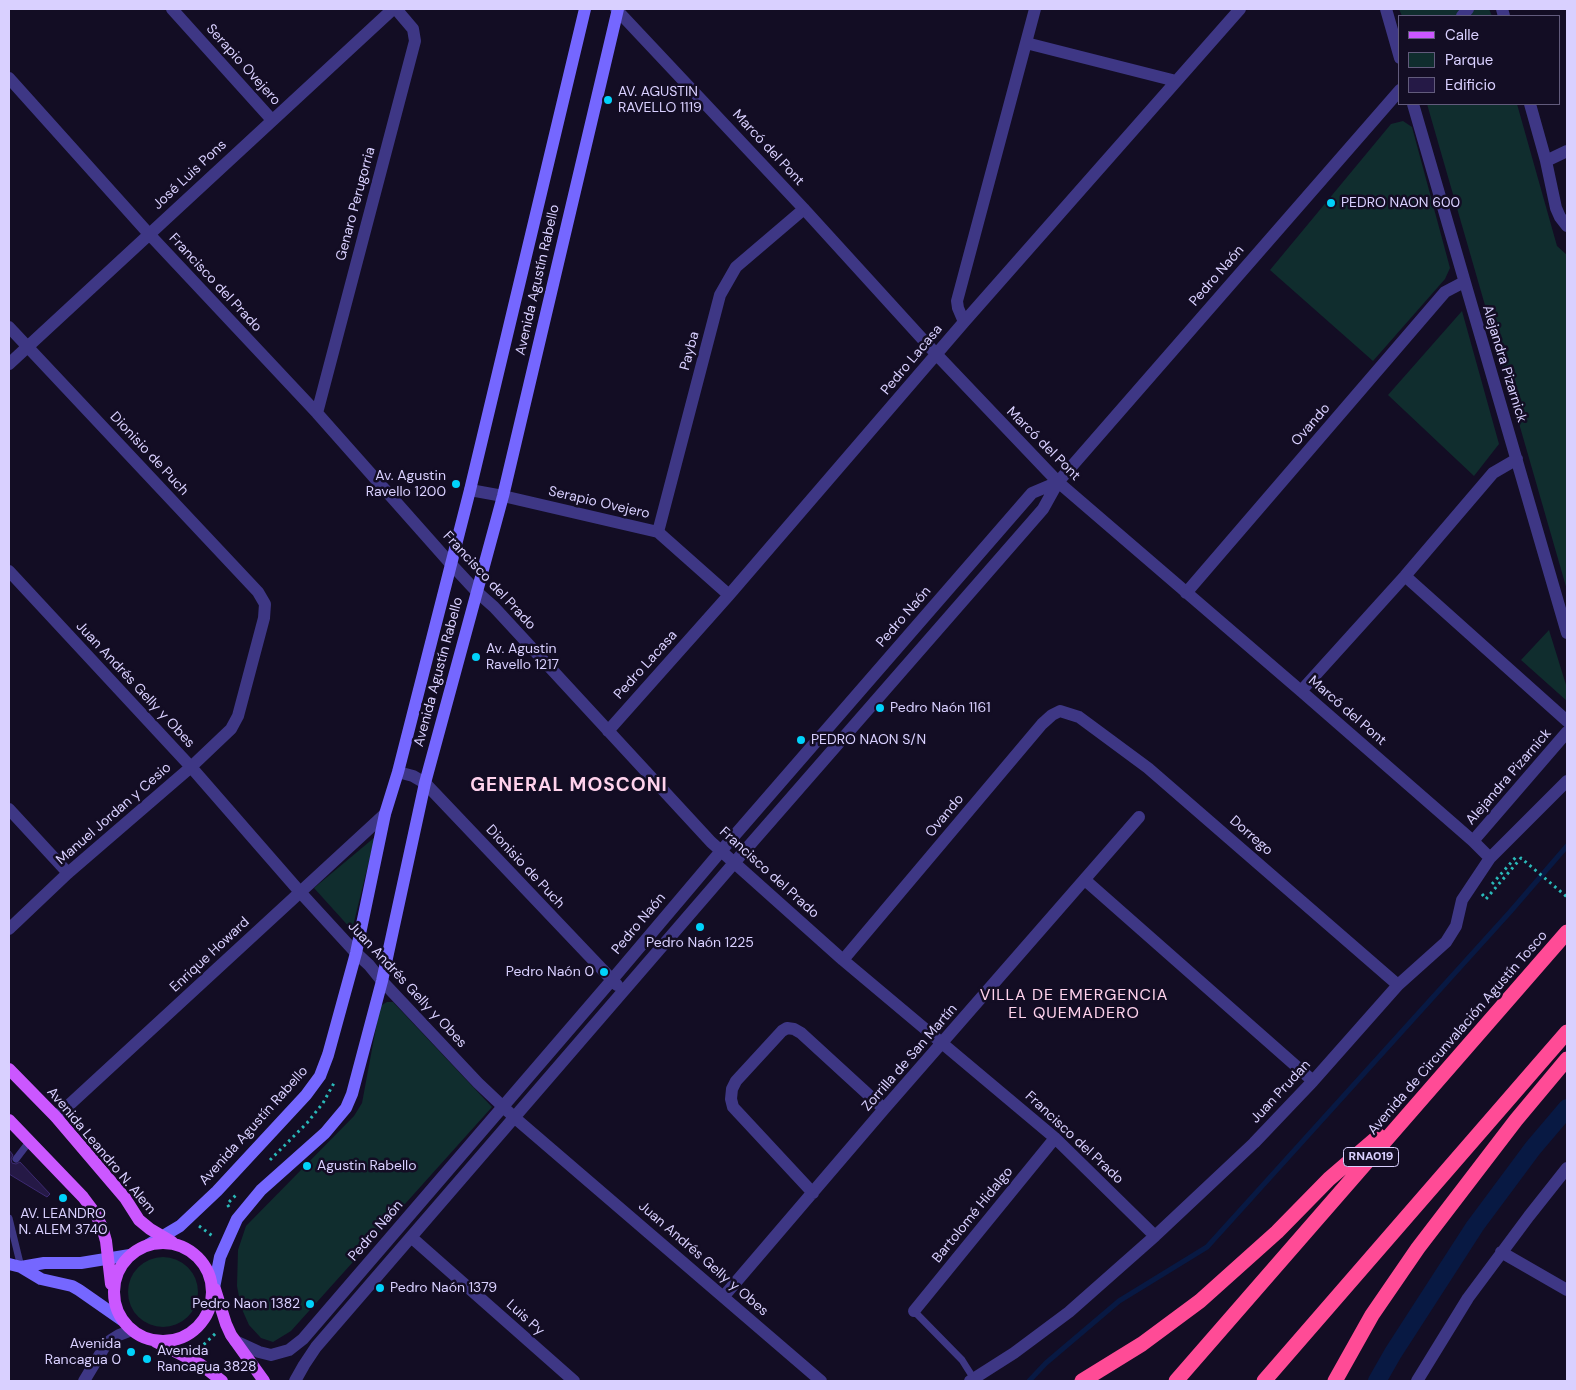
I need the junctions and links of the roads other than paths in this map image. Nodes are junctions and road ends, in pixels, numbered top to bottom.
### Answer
1 (172, 9) edge
2 (394, 9) edge
3 (585, 9) edge
4 (617, 9) edge
5 (1035, 9) edge
6 (1240, 9) edge
7 (1386, 9) edge
8 (1026, 43) junction
9 (1398, 51) edge
10 (9, 78) edge
11 (1176, 81) junction
12 (1398, 92) edge
13 (1413, 105) edge
14 (1530, 105) edge
15 (272, 120) junction
16 (1567, 150) edge
17 (1546, 161) junction
18 (804, 208) junction
19 (1567, 226) edge
20 (148, 234) junction
21 (1464, 282) junction
22 (964, 322) junction
23 (9, 326) edge
24 (28, 348) junction
25 (937, 355) junction
26 (9, 364) edge
27 (317, 413) junction
28 (1517, 459) junction
29 (1058, 482) junction
30 (470, 490) junction
31 (502, 496) junction
32 (658, 532) junction
33 (450, 563) junction
34 (9, 571) edge
35 (1405, 576) junction
36 (477, 592) junction
37 (1186, 593) junction
38 (729, 595) junction
39 (265, 604) joint
40 (1567, 633) edge
41 (1301, 691) junction
42 (1079, 717) joint
43 (1567, 721) edge
44 (608, 731) junction
45 (1567, 732) edge
46 (191, 767) junction
47 (398, 772) junction
48 (1567, 781) edge
49 (425, 783) junction
50 (9, 809) edge
51 (385, 814) junction
52 (1139, 817) dead end
53 (1473, 841) junction
54 (721, 851) junction
55 (1490, 858) junction
56 (734, 863) junction
57 (68, 873) junction
58 (1085, 880) junction
59 (300, 892) junction
60 (9, 929) edge
61 (1567, 932) edge
62 (356, 953) junction
63 (843, 960) junction
64 (382, 981) junction
65 (611, 981) junction
66 (1398, 985) junction
67 (624, 992) junction
68 (1567, 1032) edge
69 (943, 1043) junction
70 (1567, 1059) edge
71 (9, 1069) edge
72 (1312, 1081) junction
73 (503, 1106) junction
74 (1415, 1106) junction
75 (884, 1109) junction
76 (56, 1117) junction
77 (515, 1118) junction
78 (9, 1120) edge
79 (1055, 1138) junction
80 (29, 1142) junction
81 (16, 1158) dead end
82 (1567, 1168) edge
83 (813, 1193) junction
84 (9, 1218) edge
85 (1156, 1236) junction
86 (163, 1237) junction
87 (411, 1237) junction
88 (148, 1245) junction
89 (177, 1245) junction
90 (1501, 1252) junction
91 (130, 1255) junction
92 (108, 1259) junction
93 (15, 1266) edge
94 (212, 1288) junction
95 (1567, 1290) edge
96 (724, 1296) junction
97 (114, 1297) junction
98 (914, 1311) joint
99 (122, 1320) junction
100 (132, 1330) junction
101 (235, 1340) junction
102 (153, 1341) junction
103 (972, 1380) edge
104 (84, 1381) edge
105 (222, 1381) edge
106 (264, 1381) edge
107 (295, 1381) edge
108 (574, 1381) edge
109 (821, 1381) edge
110 (1082, 1381) edge
111 (1176, 1381) edge
112 (1264, 1381) edge
113 (1336, 1381) edge
114 (1417, 1381) edge

1 - 15 street, Serapio Ovejero
2 - 15 street, José Luis Pons
2 - 27 street, Genaro Perugorria
3 - 30 main road, Avenida Agustín Rabello
4 - 18 street, Marcó del Pont
4 - 31 main road, Avenida Agustín Rabello
5 - 8 street
6 - 11 street, Pedro Lacasa
7 - 9 street
8 - 11 street
8 - 22 street
10 - 20 street, Francisco del Prado
11 - 22 street, Pedro Lacasa
12 - 29 street, Pedro Naón
13 - 21 street, Alejandra Pizarnick
14 - 17 street
15 - 20 street, José Luis Pons
16 - 17 street
17 - 19 street
18 - 25 street, Marcó del Pont
18 - 32 street, Payba
20 - 24 street, José Luis Pons
20 - 27 street, Francisco del Prado
21 - 28 street, Alejandra Pizarnick
21 - 37 street, Ovando
22 - 25 street, Pedro Lacasa
23 - 24 street, Dionisio de Puch
24 - 26 street, José Luis Pons
24 - 39 street, Dionisio de Puch
25 - 29 street, Marcó del Pont
25 - 38 street, Pedro Lacasa
27 - 33 street, Francisco del Prado
28 - 35 street
28 - 40 street, Alejandra Pizarnick
29 - 37 street, Marcó del Pont
29 - 54 street, Pedro Naón
29 - 56 street, Pedro Naón
30 - 31 street, Serapio Ovejero
30 - 33 main road, Avenida Agustín Rabello
31 - 32 street, Serapio Ovejero
31 - 36 main road, Avenida Agustín Rabello
32 - 38 street, Serapio Ovejero
33 - 36 street, Francisco del Prado
33 - 47 main road, Avenida Agustín Rabello
34 - 46 street, Juan Andrés Gelly y Obes
35 - 41 street
35 - 43 street
36 - 44 street, Francisco del Prado
36 - 49 main road, Avenida Agustín Rabello
37 - 41 street, Marcó del Pont
38 - 44 street, Pedro Lacasa
39 - 46 street, Manuel Jordan y Cesio
41 - 53 street, Marcó del Pont
42 - 63 street, Ovando
42 - 66 street, Dorrego
44 - 54 street, Francisco del Prado
45 - 53 street, Alejandra Pizarnick
46 - 57 street, Manuel Jordan y Cesio
46 - 59 street, Juan Andrés Gelly y Obes
47 - 49 street, Dionisio de Puch
47 - 51 main road, Avenida Agustín Rabello
48 - 55 street, Juan Prudan
49 - 64 main road, Avenida Agustín Rabello
49 - 65 street, Dionisio de Puch
50 - 57 street
51 - 59 street, Enrique Howard
51 - 62 main road, Avenida Agustín Rabello
52 - 58 street, Zorrilla de San Martín
53 - 55 street, Marcó del Pont
54 - 56 street, Francisco del Prado
54 - 65 street, Pedro Naón
55 - 66 street, Juan Prudan
56 - 63 street, Francisco del Prado
56 - 67 street, Pedro Naón
57 - 60 street, Manuel Jordan y Cesio
58 - 69 street, Zorrilla de San Martín
58 - 72 street
59 - 62 street, Juan Andrés Gelly y Obes
59 - 76 street, Enrique Howard
61 - 74 highway, Avenida de Circunvalación Agustín Tosco / RNA019
62 - 64 street, Juan Andrés Gelly y Obes
62 - 86 main road, Avenida Agustín Rabello
63 - 69 street, Francisco del Prado
64 - 73 street, Juan Andrés Gelly y Obes
64 - 94 main road, Avenida Agustín Rabello
65 - 67 street, Dionisio de Puch
65 - 73 street, Pedro Naón
66 - 72 street, Juan Prudan
67 - 77 street, Pedro Naón
68 - 112 highway
69 - 75 street, Zorrilla de San Martín
69 - 79 street, Francisco del Prado
70 - 113 highway
71 - 76 main road, Avenida Leandro N. Alem
72 - 85 street, Juan Prudan
73 - 77 street, Juan Andrés Gelly y Obes
73 - 101 street, Pedro Naón
74 - 110 highway
74 - 111 highway, Avenida de Circunvalación Agustín Tosco / RNA019
75 - 83 street, Zorrilla de San Martín
75 - 83 street
76 - 86 main road, Avenida Leandro N. Alem
77 - 87 street, Pedro Naón
77 - 96 street, Juan Andrés Gelly y Obes
78 - 80 main road
79 - 85 street, Francisco del Prado
79 - 98 street, Bartolomé Hidalgo
80 - 81 lane
80 - 92 main road
82 - 90 street
83 - 96 street, Zorrilla de San Martín
84 - 93 lane
85 - 103 street, Juan Prudan
86 - 88 main road, Avenida Agustín Rabello
86 - 89 main road, Avenida Leandro N. Alem
87 - 107 street, Pedro Naón
87 - 108 street, Luis Py
88 - 89 main road
88 - 91 main road
89 - 94 main road
90 - 95 street
90 - 114 street
91 - 92 main road
91 - 97 main road
92 - 93 main road
92 - 97 main road
93 - 99 main road
94 - 101 main road
94 - 102 main road
96 - 109 street, Juan Andrés Gelly y Obes
97 - 99 main road
98 - 103 lane
99 - 100 main road
100 - 102 main road
100 - 104 street
101 - 106 main road
102 - 105 main road

